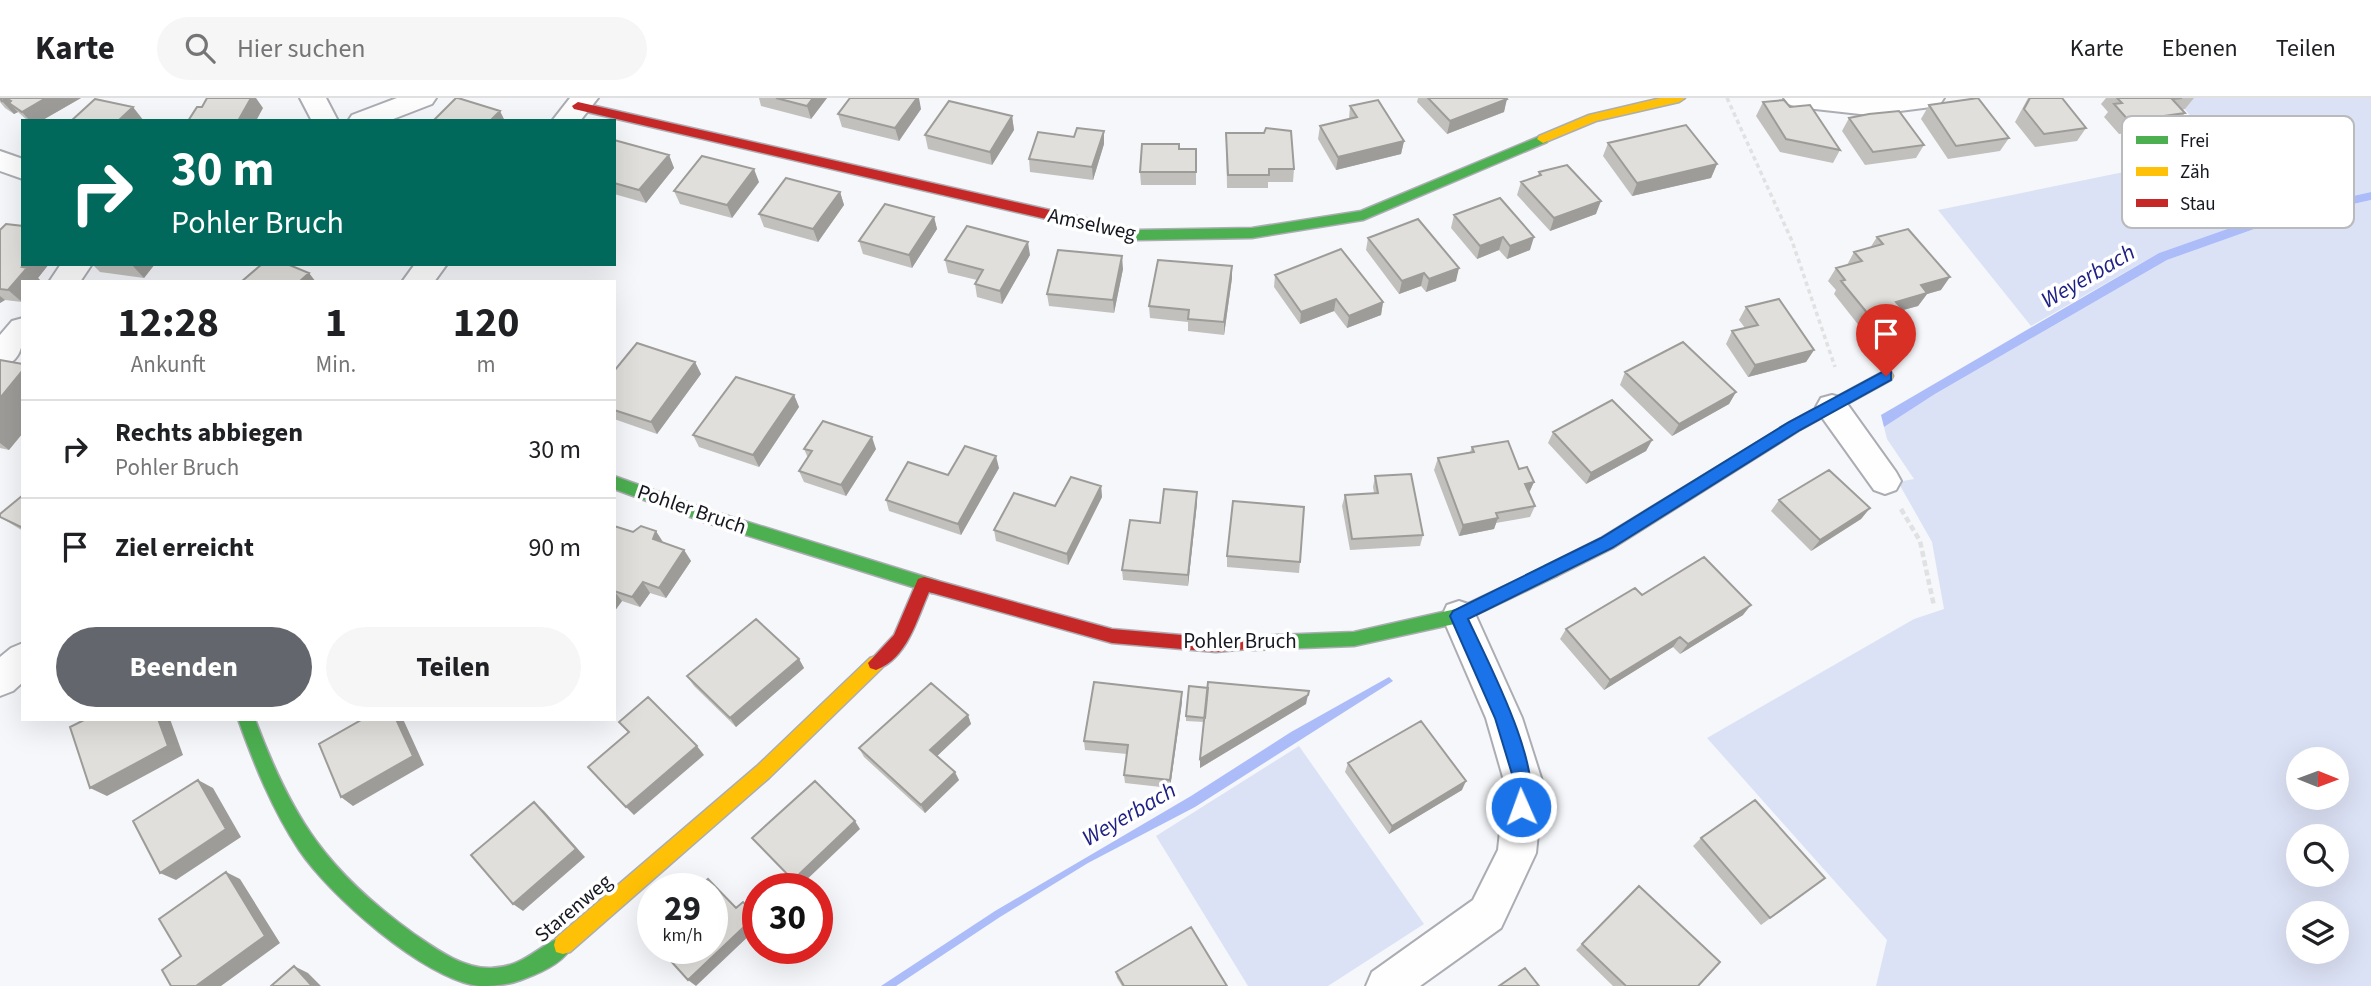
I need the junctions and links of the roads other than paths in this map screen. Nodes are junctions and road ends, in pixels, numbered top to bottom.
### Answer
1 (313, 98) edge
2 (423, 98) edge
3 (1679, 98) edge
4 (1797, 98) edge
5 (1931, 98) edge
6 (576, 108) edge
7 (324, 119) edge
8 (366, 119) edge
9 (0, 160) edge
10 (21, 169) edge
11 (76, 266) edge
12 (431, 266) edge
13 (65, 280) edge
14 (418, 280) edge
15 (21, 331) edge
16 (0, 356) edge
17 (1886, 376) dead end
18 (1832, 407) junction
19 (1885, 481) road end
20 (616, 483) edge
21 (924, 584) junction
22 (1459, 616) junction
23 (21, 661) edge
24 (0, 680) edge
25 (247, 721) edge
26 (1386, 986) edge

1 - 7 street
2 - 8 street
3 - 6 street, Amselweg
4 - 5 street
9 - 10 street
11 - 13 street
12 - 14 street
15 - 16 street
17 - 18 street, Pohler Bruch
18 - 19 street
18 - 22 street, Pohler Bruch
20 - 21 street, Pohler Bruch
21 - 22 street, Pohler Bruch
21 - 25 street, Starenweg
22 - 26 street
23 - 24 street

